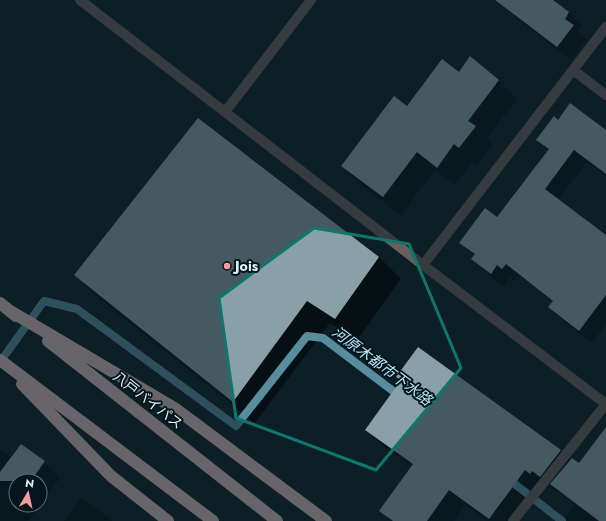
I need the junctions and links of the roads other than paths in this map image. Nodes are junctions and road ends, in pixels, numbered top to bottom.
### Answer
1 (80, 0) edge
2 (311, 0) edge
3 (606, 27) edge
4 (573, 70) junction
5 (606, 95) edge
6 (225, 112) junction
7 (423, 264) junction
8 (0, 303) edge
9 (10, 311) junction
10 (0, 360) edge
11 (606, 404) edge
12 (168, 521) edge
13 (213, 521) edge
14 (277, 521) edge
15 (326, 521) edge
16 (513, 521) edge

1 - 6 street
2 - 6 street
3 - 4 street
4 - 5 street
4 - 7 street
6 - 7 street
7 - 11 street
8 - 9 highway, 八戸バイパス
9 - 14 highway, 八戸バイパス
9 - 15 highway
10 - 12 highway
10 - 13 highway
11 - 16 street

